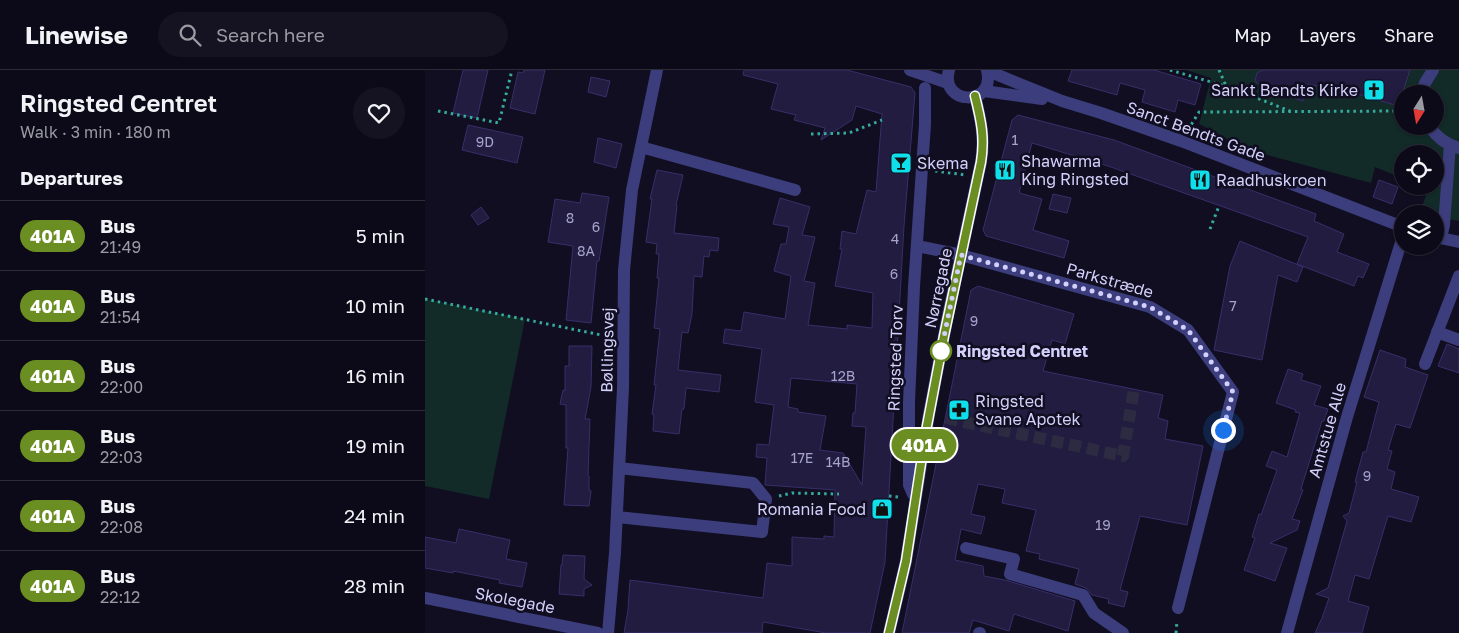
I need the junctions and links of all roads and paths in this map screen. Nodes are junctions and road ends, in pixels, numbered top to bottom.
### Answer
1 (512, 70) edge
2 (657, 70) edge
3 (910, 70) edge
4 (949, 70) edge
5 (987, 70) edge
6 (1170, 70) edge
7 (1219, 70) edge
8 (1433, 70) edge
9 (948, 83) junction
10 (1425, 85) edge
11 (1226, 86) junction
12 (925, 88) dead end
13 (980, 94) junction
14 (1062, 101) junction
15 (438, 111) dead end
16 (1394, 111) edge
17 (1293, 112) junction
18 (882, 120) dead end
19 (811, 134) dead end
20 (1436, 135) edge
21 (1181, 141) junction
22 (1455, 146) edge
23 (641, 147) junction
24 (922, 170) junction
25 (977, 180) junction
26 (795, 190) dead end
27 (1219, 206) dead end
28 (1394, 224) edge
29 (1444, 225) edge
30 (1211, 228) dead end
31 (1444, 238) edge
32 (1459, 242) edge
33 (917, 246) junction
34 (961, 255) junction
35 (1397, 255) edge
36 (1459, 276) edge
37 (425, 299) edge
38 (1437, 332) junction
39 (623, 339) junction
40 (1459, 340) edge
41 (1425, 364) dead end
42 (619, 468) junction
43 (839, 494) dead end
44 (766, 499) junction
45 (915, 500) junction
46 (617, 517) junction
47 (967, 548) dead end
48 (425, 598) edge
49 (1178, 608) dead end
50 (598, 633) edge
51 (608, 633) edge
52 (889, 633) edge
53 (1123, 633) edge
54 (1287, 633) edge

1 - 15 path
2 - 23 street, Bøllingsvej
3 - 9 street, Sanct Bendts Gade
4 - 9 street
5 - 13 street
5 - 14 street, Sanct Bendts Gade
6 - 11 path
7 - 11 path
8 - 10 street
9 - 13 street, Sanct Bendts Gade
11 - 17 path
12 - 24 street, Ringsted Torv
13 - 14 street, Sanct Bendts Gade
13 - 25 street, Nørregade
14 - 21 street, Sanct Bendts Gade
16 - 17 path
17 - 21 path
18 - 19 path
20 - 22 street
21 - 28 street, Sanct Bendts Gade
22 - 29 street
23 - 26 street
23 - 39 street, Bøllingsvej
24 - 25 path
24 - 33 street, Ringsted Torv
25 - 34 street, Nørregade
27 - 30 path
31 - 32 street
33 - 34 street
33 - 45 street, Ringsted Torv
34 - 45 street, Nørregade
34 - 49 street, Parkstræde
35 - 54 street, Amtstue Alle
36 - 38 street
37 - 39 path
38 - 40 street
38 - 41 street
39 - 42 street, Bøllingsvej
42 - 44 street
42 - 46 street, Bøllingsvej
43 - 44 path
44 - 46 street
45 - 52 street, Nørregade
46 - 51 street, Bøllingsvej
47 - 53 street
48 - 50 street, Skolegade

